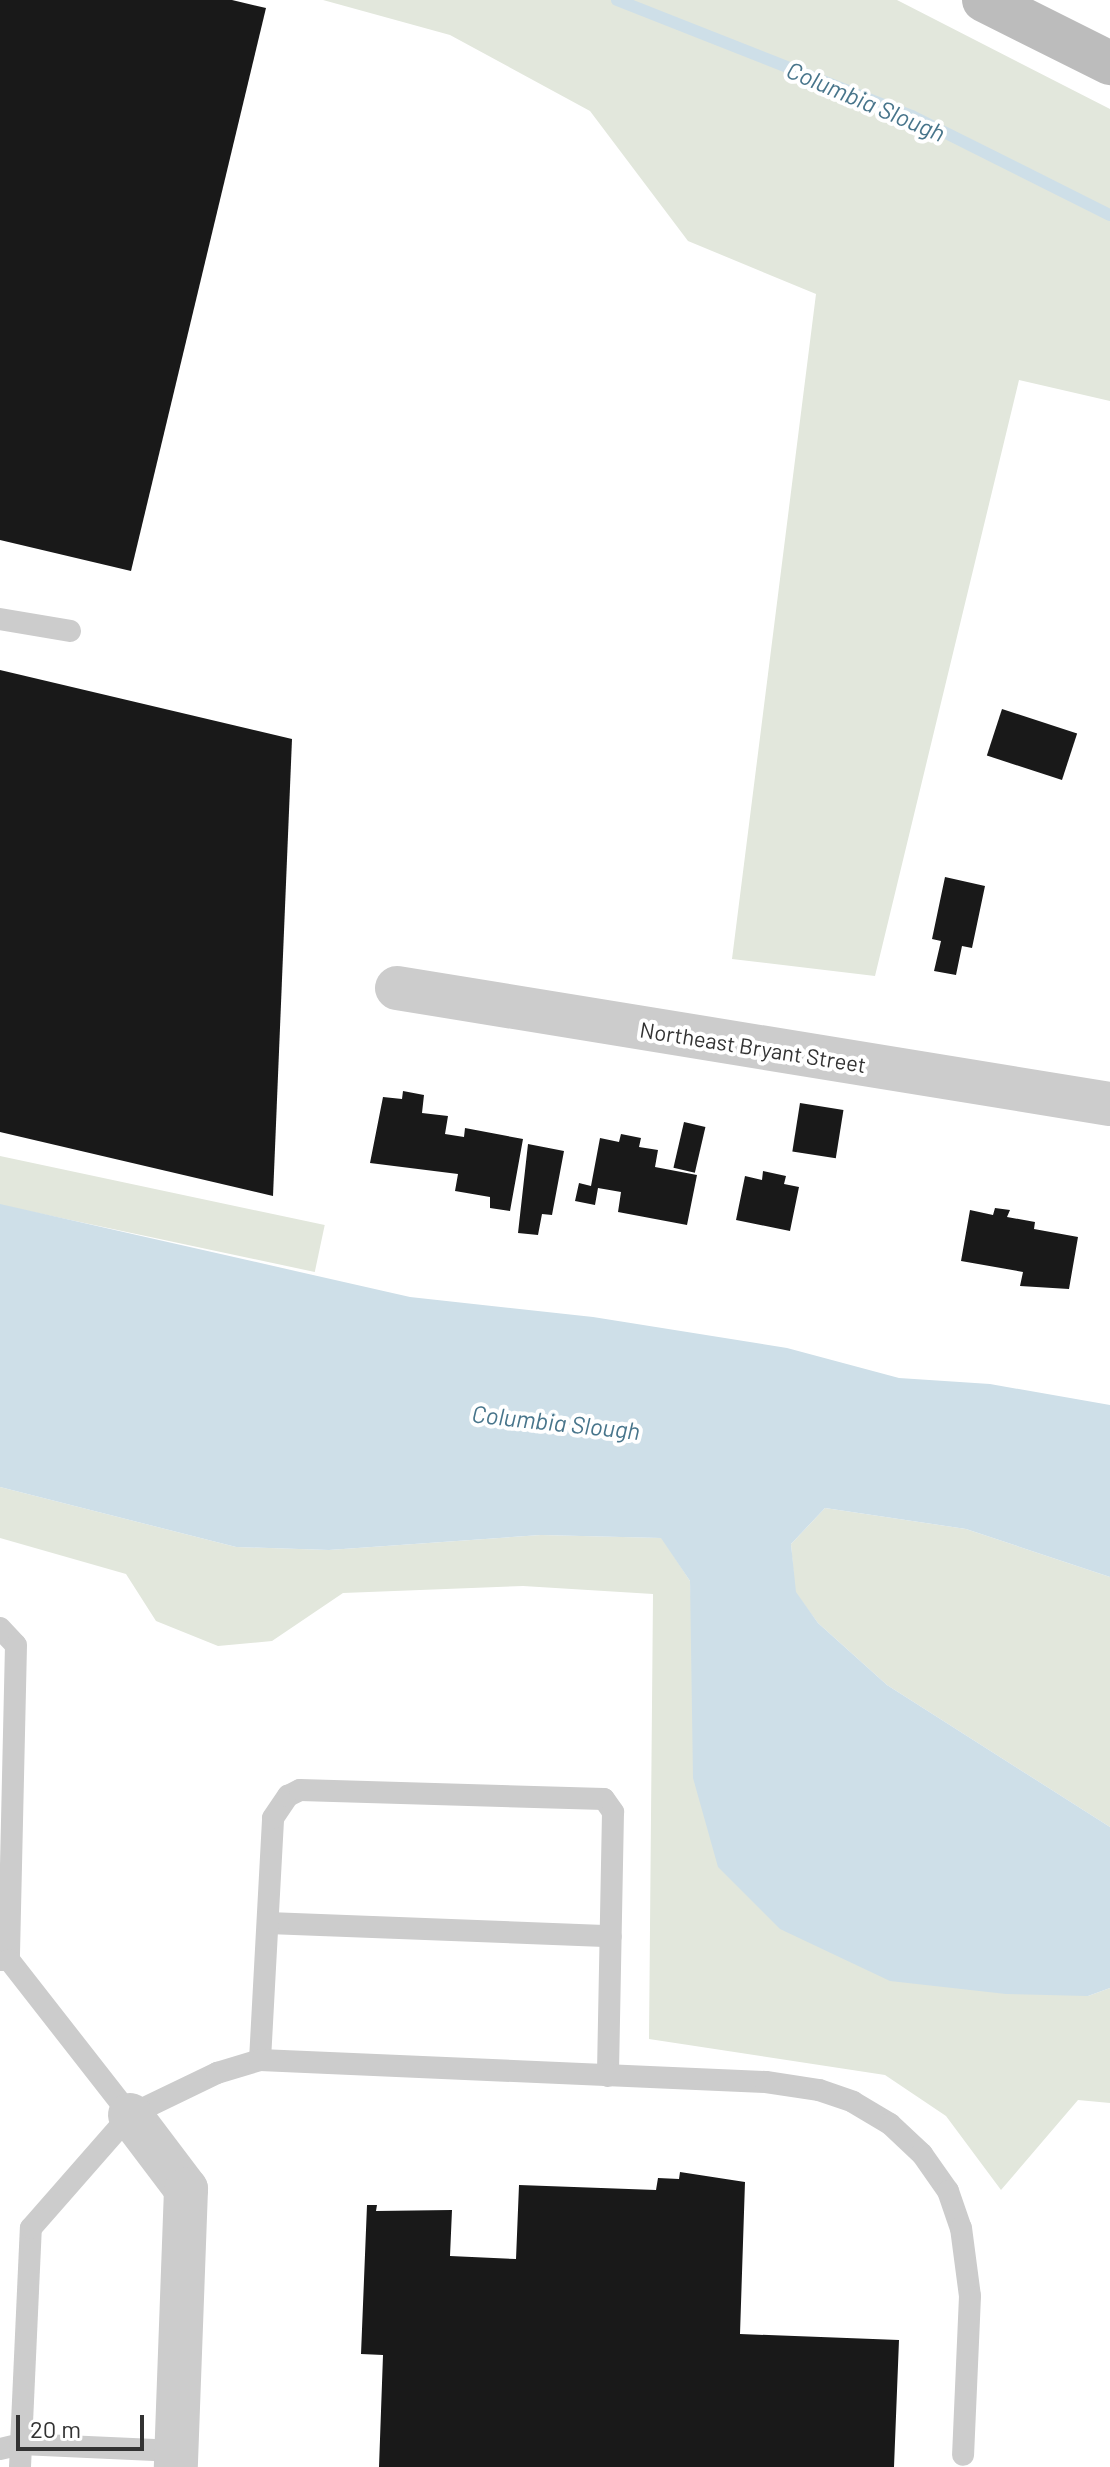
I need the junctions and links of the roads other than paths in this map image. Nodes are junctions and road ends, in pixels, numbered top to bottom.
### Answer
1 (984, 0) edge
2 (1110, 63) edge
3 (0, 619) edge
4 (70, 631) dead end
5 (397, 988) dead end
6 (1110, 1104) edge
7 (0, 1628) edge
8 (268, 1923) junction
9 (611, 1936) junction
10 (5, 1960) edge
11 (260, 2060) junction
12 (608, 2076) junction
13 (130, 2115) junction
14 (11, 2447) edge
15 (963, 2455) dead end
16 (176, 2459) edge
17 (20, 2467) edge

1 - 2 street
3 - 4 lane
5 - 6 street, Northeast Bryant Street
7 - 10 lane
8 - 9 lane
8 - 9 lane
8 - 11 lane
9 - 12 lane
10 - 13 lane
11 - 12 lane
11 - 13 lane
12 - 15 lane
13 - 14 lane
13 - 16 street
14 - 16 lane
14 - 17 lane

